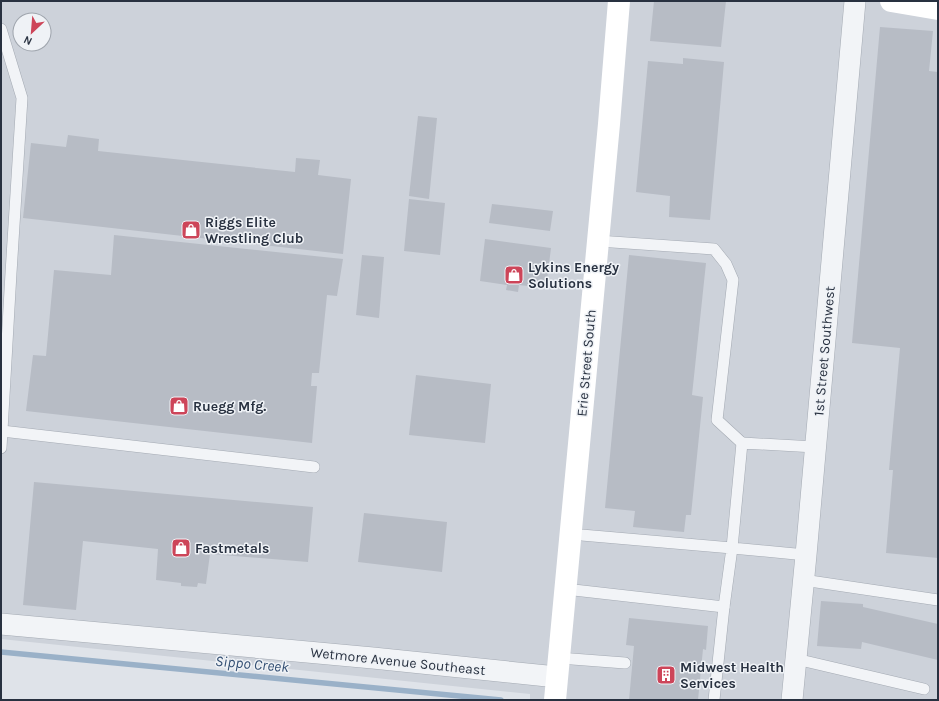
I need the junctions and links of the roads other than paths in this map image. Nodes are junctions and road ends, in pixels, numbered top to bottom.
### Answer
1 (619, 1) edge
2 (856, 1) edge
3 (891, 1) edge
4 (938, 9) edge
5 (1, 29) edge
6 (598, 241) junction
7 (2, 431) junction
8 (742, 442) junction
9 (815, 447) junction
10 (1, 448) edge
11 (314, 467) dead end
12 (570, 534) junction
13 (732, 548) junction
14 (806, 555) junction
15 (803, 580) junction
16 (565, 589) junction
17 (938, 600) edge
18 (724, 607) junction
19 (1, 624) edge
20 (796, 659) junction
21 (625, 663) dead end
22 (558, 667) junction
23 (924, 689) dead end
24 (555, 700) edge
25 (714, 700) edge
26 (792, 700) edge

1 - 6 main road, Erie Street South
2 - 9 street, 1st Street Southwest
3 - 4 main road
5 - 7 lane
6 - 8 lane
6 - 12 main road, Erie Street South
7 - 10 lane
7 - 11 lane
8 - 9 lane
8 - 13 lane
9 - 14 street, 1st Street Southwest
12 - 13 lane
12 - 16 main road, Erie Street South
13 - 14 lane
13 - 18 lane
14 - 15 street, 1st Street Southwest
15 - 17 lane
15 - 20 street, 1st Street Southwest
16 - 18 lane
16 - 22 main road, Erie Street South
18 - 25 lane
19 - 22 street, Wetmore Avenue Southeast
20 - 23 lane
20 - 26 street, 1st Street Southwest
21 - 22 lane
22 - 24 main road, Erie Street South

